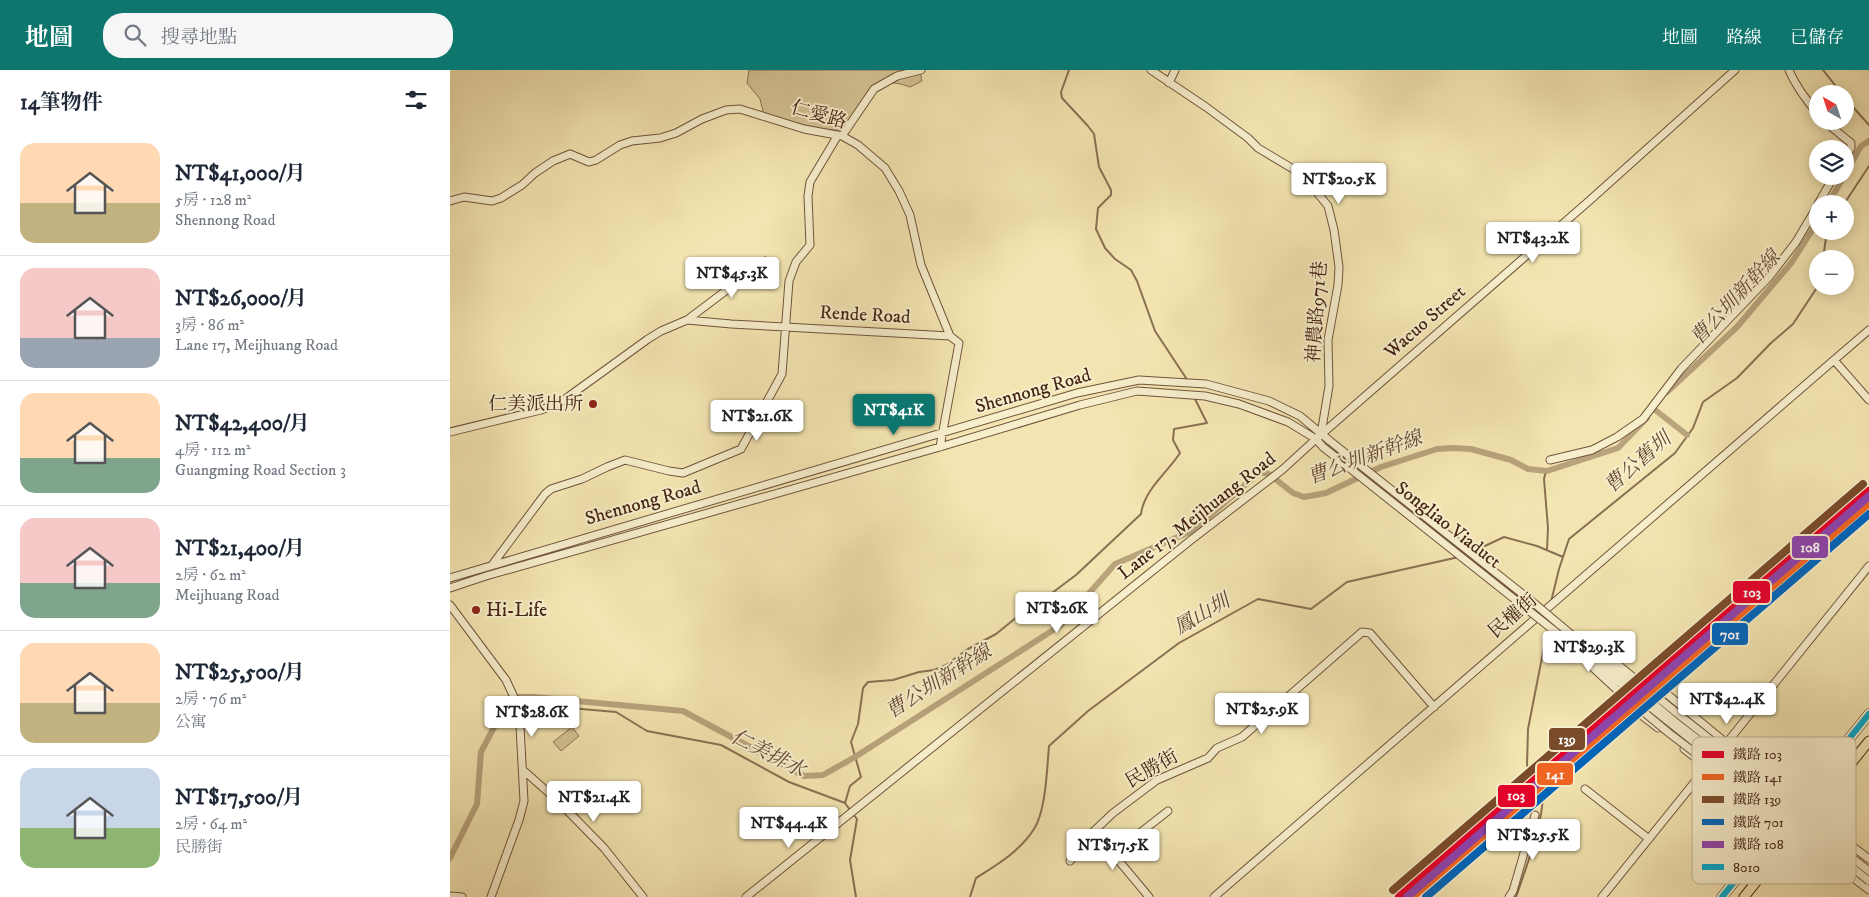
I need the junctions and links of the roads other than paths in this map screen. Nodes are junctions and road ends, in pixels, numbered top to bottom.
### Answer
1 (921, 70) edge
2 (1151, 70) edge
3 (1175, 70) edge
4 (1735, 70) edge
5 (1790, 70) edge
6 (1169, 83) junction
7 (1809, 104) edge
8 (1836, 130) edge
9 (840, 136) junction
10 (1849, 140) edge
11 (450, 201) edge
12 (1809, 220) edge
13 (765, 261) dead end
14 (687, 320) junction
15 (786, 327) junction
16 (1869, 330) edge
17 (950, 336) junction
18 (1834, 360) junction
19 (1869, 400) edge
20 (450, 432) edge
21 (943, 433) junction
22 (1318, 437) junction
23 (1330, 441) joint
24 (940, 447) junction
25 (1323, 447) joint
26 (1550, 460) dead end
27 (492, 564) junction
28 (1869, 566) edge
29 (486, 576) junction
30 (450, 578) edge
31 (450, 588) edge
32 (1535, 604) junction
33 (450, 605) edge
34 (1529, 610) junction
35 (1434, 707) junction
36 (1869, 714) edge
37 (1696, 737) edge
38 (1707, 737) edge
39 (1719, 737) edge
40 (1731, 737) edge
41 (1850, 737) edge
42 (1692, 740) edge
43 (1869, 741) edge
44 (1692, 751) edge
45 (1692, 755) edge
46 (1856, 757) edge
47 (523, 770) junction
48 (1692, 785) edge
49 (1585, 789) dead end
50 (1168, 811) dead end
51 (1535, 815) dead end
52 (1094, 831) junction
53 (1649, 838) junction
54 (1856, 848) edge
55 (1113, 854) junction
56 (1869, 858) edge
57 (1070, 861) dead end
58 (1856, 861) edge
59 (1856, 871) edge
60 (1869, 871) edge
61 (1856, 880) edge
62 (1869, 881) edge
63 (1732, 884) edge
64 (1755, 884) edge
65 (1869, 890) edge
66 (450, 896) edge
67 (462, 897) edge
68 (491, 897) edge
69 (643, 897) edge
70 (746, 897) edge
71 (1149, 897) edge
72 (1214, 897) edge
73 (1508, 897) edge
74 (1602, 897) edge
75 (1722, 897) edge
76 (1744, 897) edge

1 - 9 street
2 - 6 street, 神農路971巷
3 - 6 street
4 - 22 street, Wacuo Street
5 - 7 street
6 - 22 street, 神農路971巷
8 - 10 street
9 - 11 street, 仁愛路
9 - 15 street
9 - 17 street, 仁愛路
12 - 26 street
13 - 14 street
14 - 15 street, Rende Road
14 - 20 street, Rende Road
15 - 17 street, Rende Road
15 - 27 street
16 - 18 street, 民權街
17 - 21 street
18 - 19 street
18 - 35 street, 民權街
21 - 22 street, Shennong Road
21 - 24 street
21 - 27 street, Shennong Road
22 - 23 street, Shennong Road
22 - 24 street, Shennong Road
22 - 25 street, Shennong Road
22 - 70 street, Lane 17, Meijhuang Road
23 - 32 street, Songliao Viaduct, bridge
24 - 29 street, Shennong Road
25 - 34 street, Songliao Viaduct, bridge
27 - 29 street
27 - 30 street, Shennong Road
28 - 40 street
29 - 31 street, Shennong Road
32 - 37 street, Songliao Viaduct, bridge
32 - 38 street, Songliao Viaduct, bridge
33 - 47 street
34 - 42 street, Songliao Viaduct, bridge
34 - 44 street, Songliao Viaduct, bridge
35 - 52 street, 民勝街
35 - 72 street, 民權街
36 - 41 main road
39 - 45 street
43 - 46 main road
47 - 68 street
47 - 69 street
48 - 53 street
49 - 53 street
50 - 55 street
51 - 73 street
52 - 55 street
52 - 57 street, 民勝街
53 - 74 street
54 - 56 street
55 - 71 street
58 - 60 street, Songliao Viaduct, bridge
59 - 62 street, Songliao Viaduct, bridge
61 - 65 street
63 - 75 main road
64 - 76 main road
66 - 67 street

